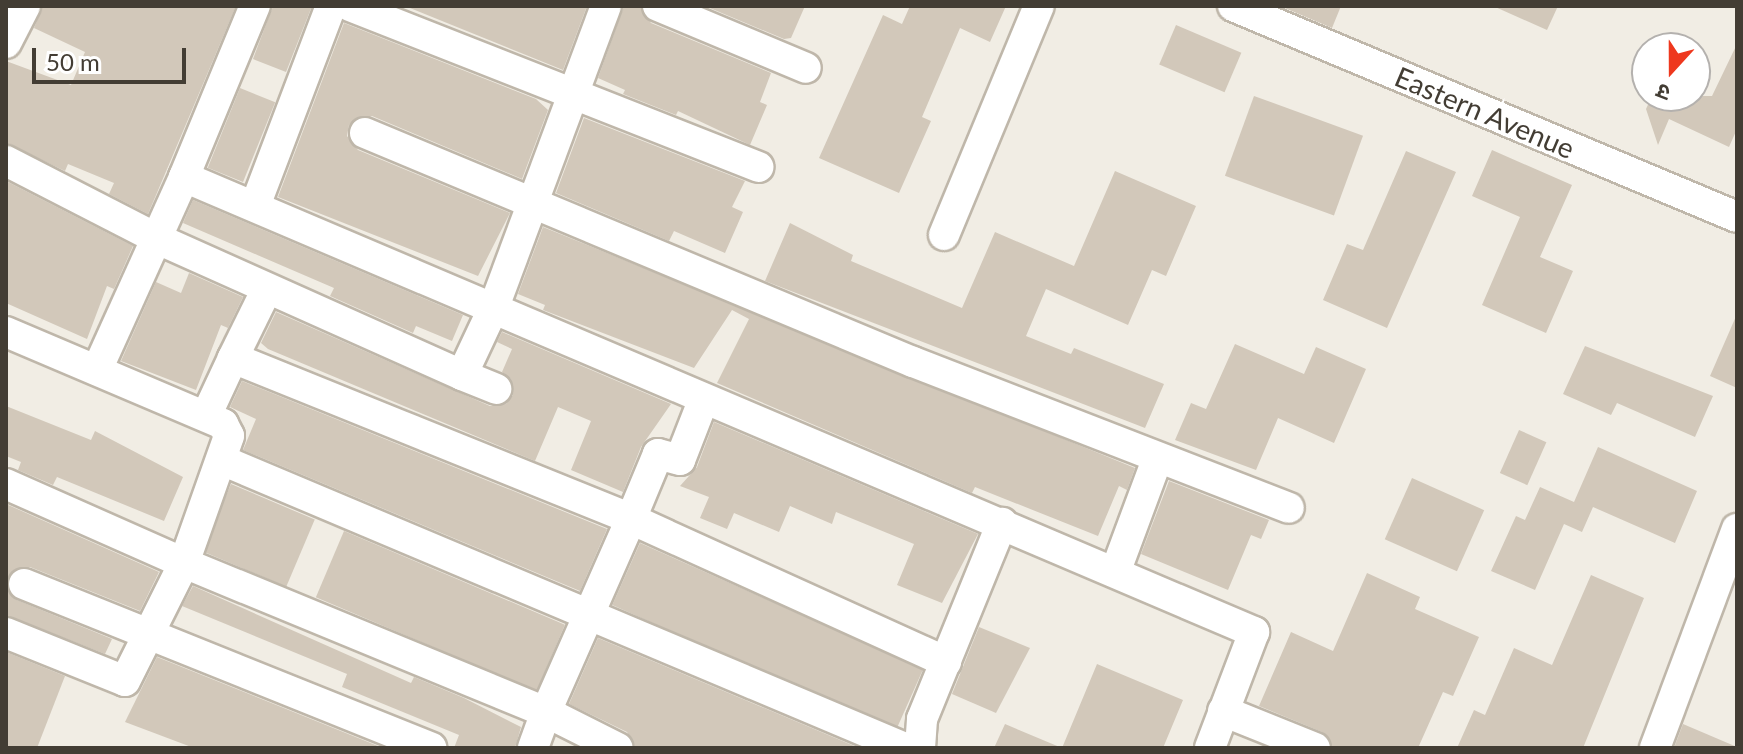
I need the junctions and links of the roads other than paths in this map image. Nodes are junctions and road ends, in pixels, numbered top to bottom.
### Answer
1 (25, 6) edge
2 (255, 6) edge
3 (331, 6) edge
4 (350, 6) edge
5 (606, 6) edge
6 (658, 6) edge
7 (1039, 6) edge
8 (1233, 6) edge
9 (6, 43) edge
10 (806, 68) dead end
11 (572, 94) junction
12 (365, 133) dead end
13 (6, 161) edge
14 (758, 167) dead end
15 (184, 177) junction
16 (532, 204) junction
17 (255, 206) junction
18 (1737, 217) edge
19 (944, 235) dead end
20 (160, 240) junction
21 (267, 289) junction
22 (494, 307) junction
23 (6, 332) edge
24 (233, 358) junction
25 (97, 370) junction
26 (462, 375) junction
27 (496, 389) dead end
28 (703, 401) junction
29 (206, 416) junction
30 (1157, 460) junction
31 (224, 461) junction
32 (6, 484) edge
33 (1289, 508) dead end
34 (631, 519) junction
35 (1002, 523) junction
36 (1737, 529) edge
37 (184, 563) junction
38 (1116, 570) junction
39 (24, 584) dead end
40 (585, 613) junction
41 (6, 633) edge
42 (148, 639) junction
43 (946, 662) junction
44 (1223, 711) junction
45 (546, 712) junction
46 (431, 748) edge
47 (533, 748) edge
48 (618, 748) edge
49 (905, 748) edge
50 (920, 748) edge
51 (1210, 748) edge
52 (1315, 748) edge
53 (1655, 748) edge

1 - 9 street
2 - 15 street
3 - 17 street
4 - 11 street
5 - 11 street
6 - 10 street
7 - 19 street
8 - 18 street, Eastern Avenue
11 - 14 street
11 - 16 street
12 - 16 street
13 - 20 street
15 - 17 street
15 - 20 street
16 - 22 street
16 - 30 street
17 - 22 street
20 - 21 street
20 - 25 street
21 - 24 street
21 - 26 street
22 - 26 street
22 - 28 street
23 - 25 street
24 - 29 street
24 - 34 street
25 - 29 street
26 - 27 street
28 - 34 street
28 - 35 street
29 - 31 street
30 - 33 street
30 - 38 street
31 - 37 street
31 - 40 street
32 - 37 street
34 - 40 street
34 - 43 street
35 - 38 street
35 - 43 street
36 - 53 street
37 - 42 street
37 - 45 street
38 - 44 street
39 - 42 street
40 - 45 street
40 - 49 street
41 - 42 street
42 - 46 street
43 - 50 street
44 - 51 street
44 - 52 street
45 - 47 street
45 - 48 street

